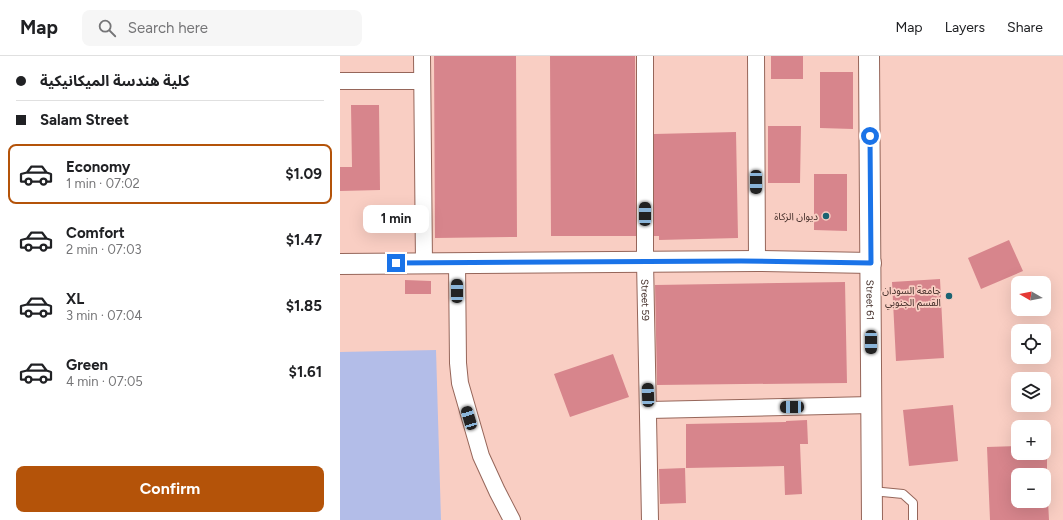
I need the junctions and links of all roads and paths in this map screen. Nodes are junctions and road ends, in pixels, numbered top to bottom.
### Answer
1 (422, 56) edge
2 (645, 56) edge
3 (756, 56) edge
4 (869, 56) edge
5 (340, 81) edge
6 (422, 81) junction
7 (645, 261) junction
8 (757, 261) junction
9 (457, 262) junction
10 (424, 263) junction
11 (871, 263) junction
12 (340, 264) edge
13 (871, 405) junction
14 (649, 410) junction
15 (872, 491) junction
16 (512, 520) edge
17 (650, 520) edge
18 (872, 520) edge
19 (913, 520) edge

1 - 6 street
2 - 7 street, Street 59
3 - 8 street
4 - 11 street, Street 61
5 - 6 street
6 - 10 street
7 - 8 street
7 - 9 street
7 - 14 street, Street 59
8 - 11 street
9 - 10 street
9 - 16 street
10 - 12 street
11 - 13 street, Street 61
13 - 14 street
13 - 15 street, Street 61
14 - 17 street, Street 59
15 - 18 street, Street 61
15 - 19 lane

